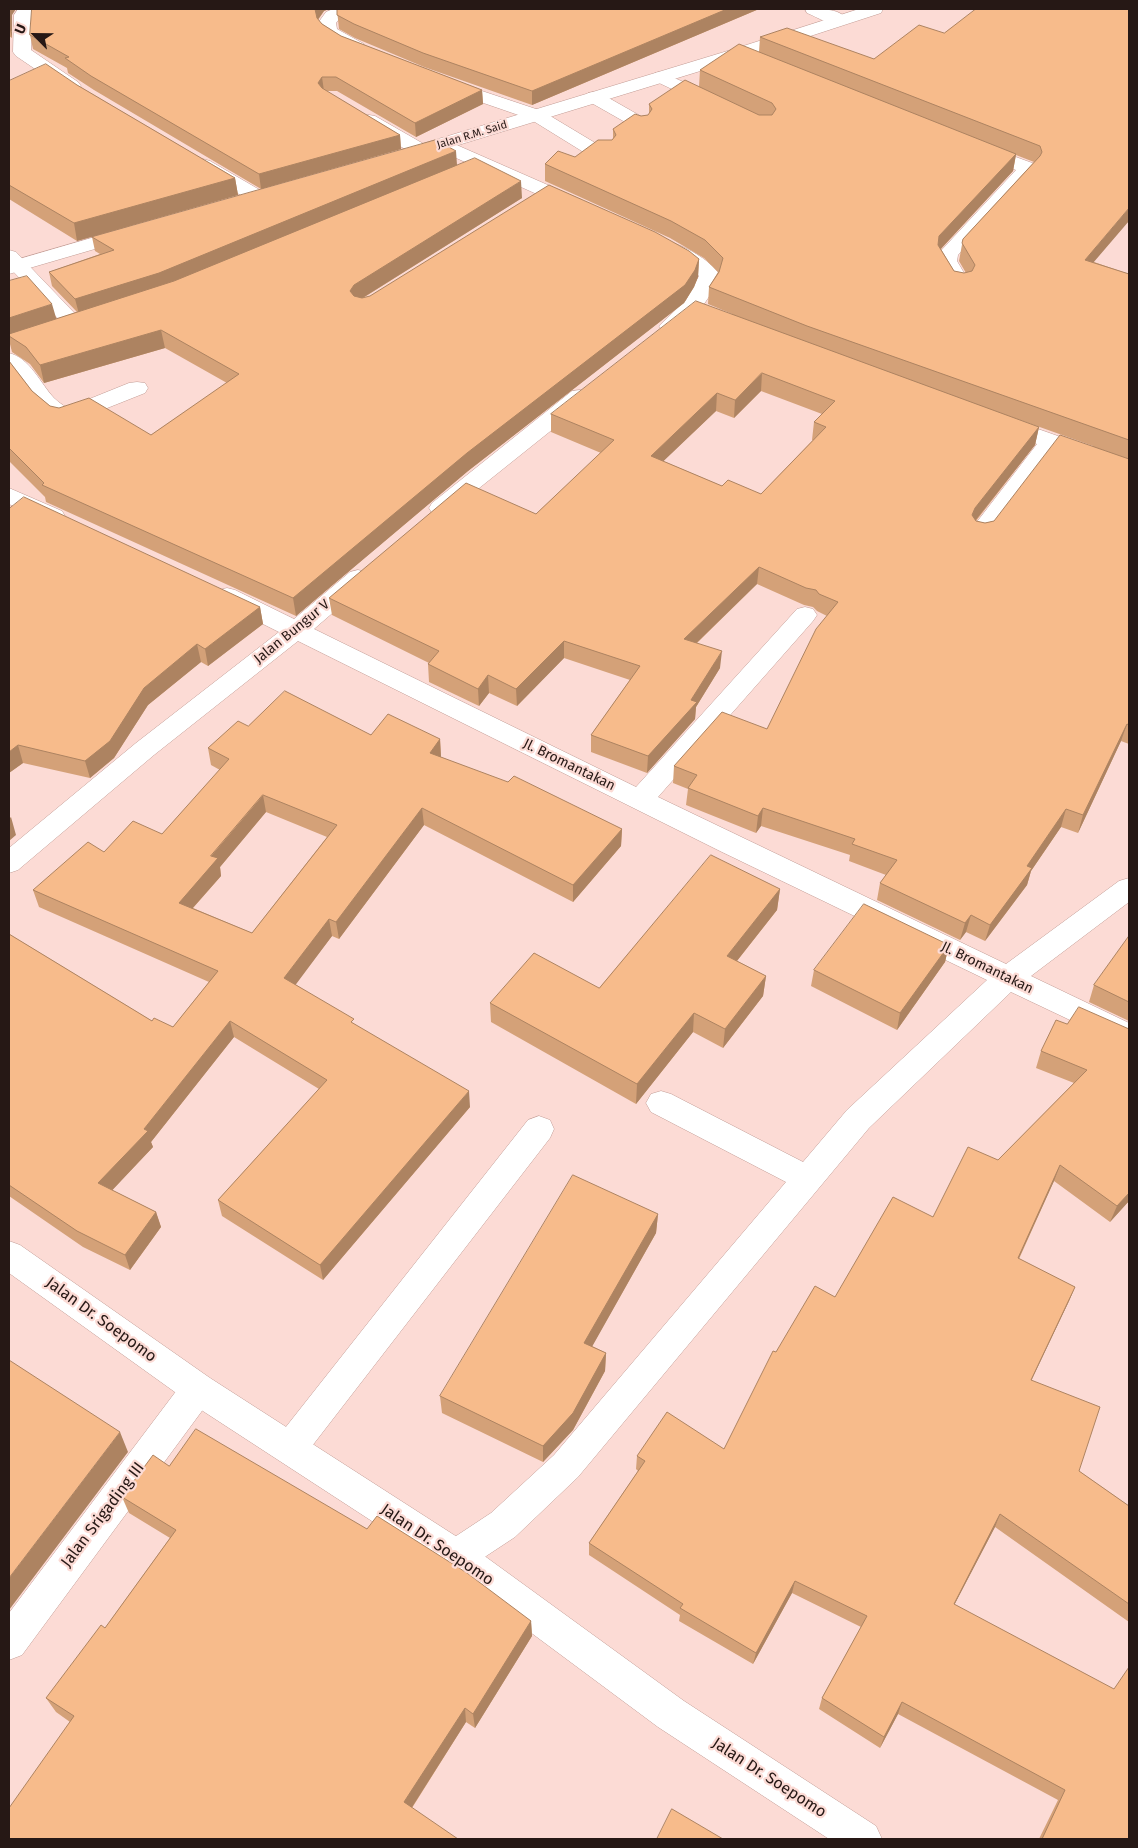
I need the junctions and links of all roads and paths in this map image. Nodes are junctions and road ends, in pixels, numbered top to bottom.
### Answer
1 (26, 9) edge
2 (345, 9) edge
3 (813, 9) edge
4 (875, 9) edge
5 (839, 20) junction
6 (740, 52) junction
7 (16, 54) edge
8 (374, 55) edge
9 (768, 64) edge
10 (426, 76) edge
11 (661, 77) junction
12 (87, 96) edge
13 (594, 97) junction
14 (730, 110) edge
15 (354, 111) edge
16 (536, 115) junction
17 (642, 126) edge
18 (962, 142) edge
19 (443, 144) junction
20 (422, 151) junction
21 (605, 151) edge
22 (189, 157) edge
23 (394, 158) edge
24 (484, 162) junction
25 (458, 173) edge
26 (276, 192) edge
27 (548, 192) junction
28 (258, 197) junction
29 (239, 202) edge
30 (532, 203) edge
31 (592, 212) edge
32 (143, 229) edge
33 (654, 240) edge
34 (12, 263) edge
35 (960, 283) edge
36 (73, 324) edge
37 (649, 342) edge
38 (10, 349) edge
39 (594, 385) edge
40 (137, 388) dead end
41 (980, 416) edge
42 (1051, 441) junction
43 (1129, 469) edge
44 (10, 497) edge
45 (425, 522) edge
46 (77, 526) edge
47 (981, 532) edge
48 (372, 566) edge
49 (203, 584) edge
50 (805, 614) dead end
51 (298, 629) junction
52 (640, 800) junction
53 (9, 864) edge
54 (1129, 888) edge
55 (1008, 978) junction
56 (1129, 1036) edge
57 (661, 1103) dead end
58 (539, 1129) dead end
59 (808, 1179) junction
60 (9, 1255) edge
61 (198, 1389) junction
62 (290, 1448) junction
63 (456, 1556) junction
64 (9, 1642) edge
65 (864, 1839) edge

1 - 7 street
2 - 8 street
3 - 5 street
4 - 5 street, Jalan R.M. Said
5 - 6 street, Jalan R.M. Said
6 - 9 street
6 - 11 street, Jalan R.M. Said
7 - 12 street
10 - 16 street
11 - 13 street, Jalan R.M. Said
11 - 14 street
13 - 16 street, Jalan R.M. Said
13 - 17 street
15 - 20 street
16 - 19 street, Jalan R.M. Said
16 - 21 street
18 - 35 street
19 - 20 street, Jalan R.M. Said
19 - 24 street
20 - 23 street, Jalan R.M. Said
22 - 28 street
24 - 25 street
24 - 27 street
26 - 28 street
27 - 30 street
27 - 31 street
28 - 29 street
32 - 34 street
33 - 37 street
34 - 36 street
38 - 40 street
39 - 45 street
41 - 42 street
42 - 43 street
42 - 47 street
44 - 46 street
48 - 51 street, Jalan Bungur V
49 - 51 street, Jl. Bromantakan
50 - 52 street
51 - 52 street, Jl. Bromantakan
51 - 53 street, Jalan Bungur V
52 - 55 street, Jl. Bromantakan
54 - 55 street
55 - 56 street, Jl. Bromantakan
55 - 59 street
57 - 59 street
58 - 62 street
59 - 63 street
60 - 61 street, Jalan Dr. Soepomo
61 - 62 street, Jalan Dr. Soepomo
61 - 64 street, Jalan Srigading III
62 - 63 street, Jalan Dr. Soepomo
63 - 65 street, Jalan Dr. Soepomo

